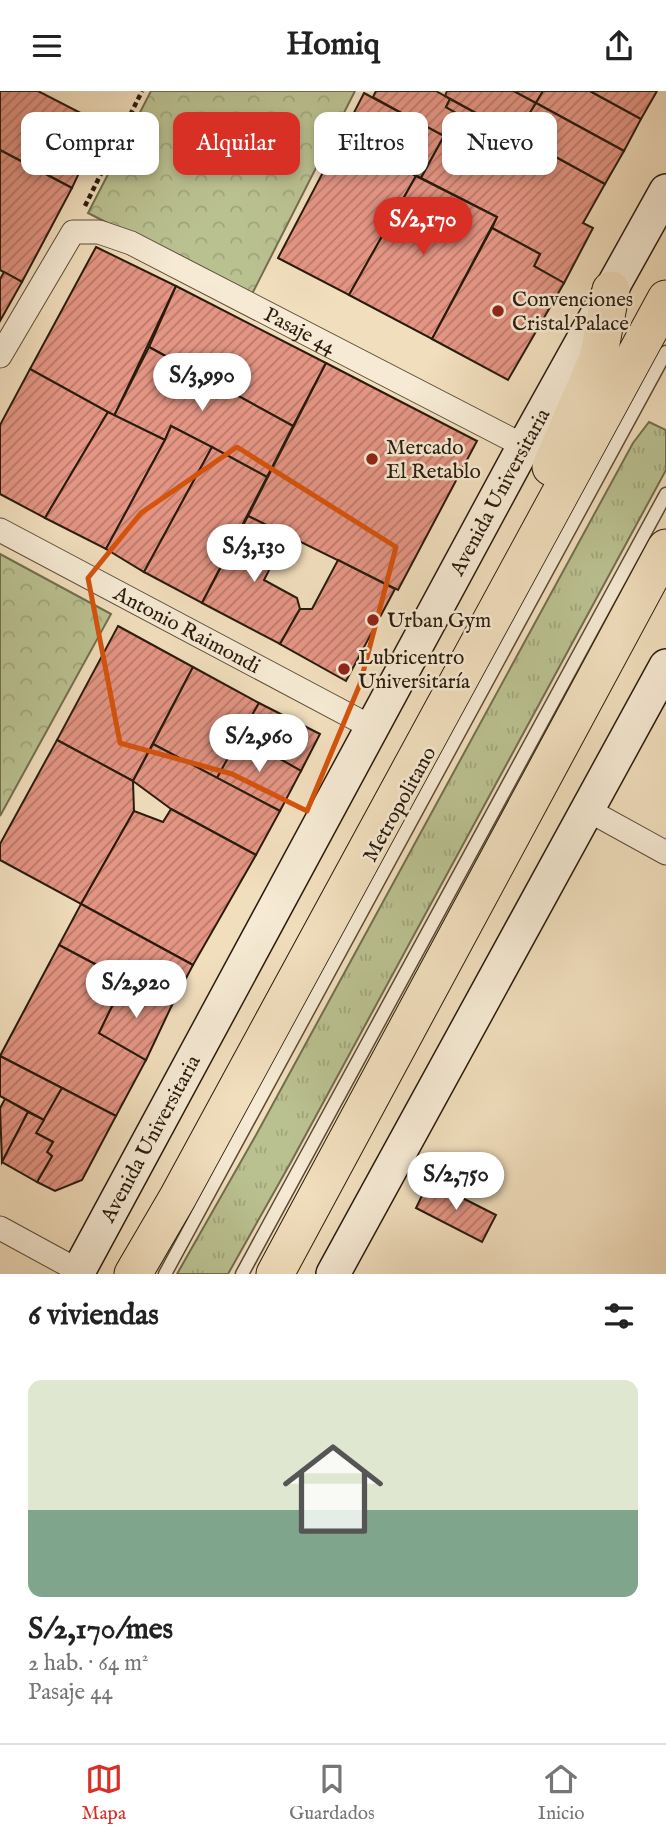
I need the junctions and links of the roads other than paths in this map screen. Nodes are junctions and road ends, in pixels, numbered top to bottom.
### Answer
1 (666, 191) edge
2 (611, 290) junction
3 (666, 299) edge
4 (666, 352) edge
5 (0, 356) edge
6 (524, 446) junction
7 (666, 493) edge
8 (0, 530) edge
9 (534, 543) junction
10 (666, 548) edge
11 (666, 666) edge
12 (373, 728) junction
13 (588, 810) junction
14 (666, 853) edge
15 (0, 1228) edge
16 (78, 1272) edge
17 (133, 1274) edge
18 (165, 1274) edge
19 (242, 1274) edge
20 (275, 1274) edge
21 (333, 1274) edge

1 - 2 street, Avenida Universitaria
2 - 6 street, Avenida Universitaria
2 - 9 main road
3 - 9 main road
4 - 18 lane, Metropolitano
5 - 6 street, Pasaje 44
6 - 12 street, Avenida Universitaria
7 - 19 lane
8 - 12 street, Antonio Raimondi
9 - 17 main road
10 - 20 main road
11 - 13 street
12 - 16 street, Avenida Universitaria
13 - 14 street
13 - 21 street
15 - 16 street

